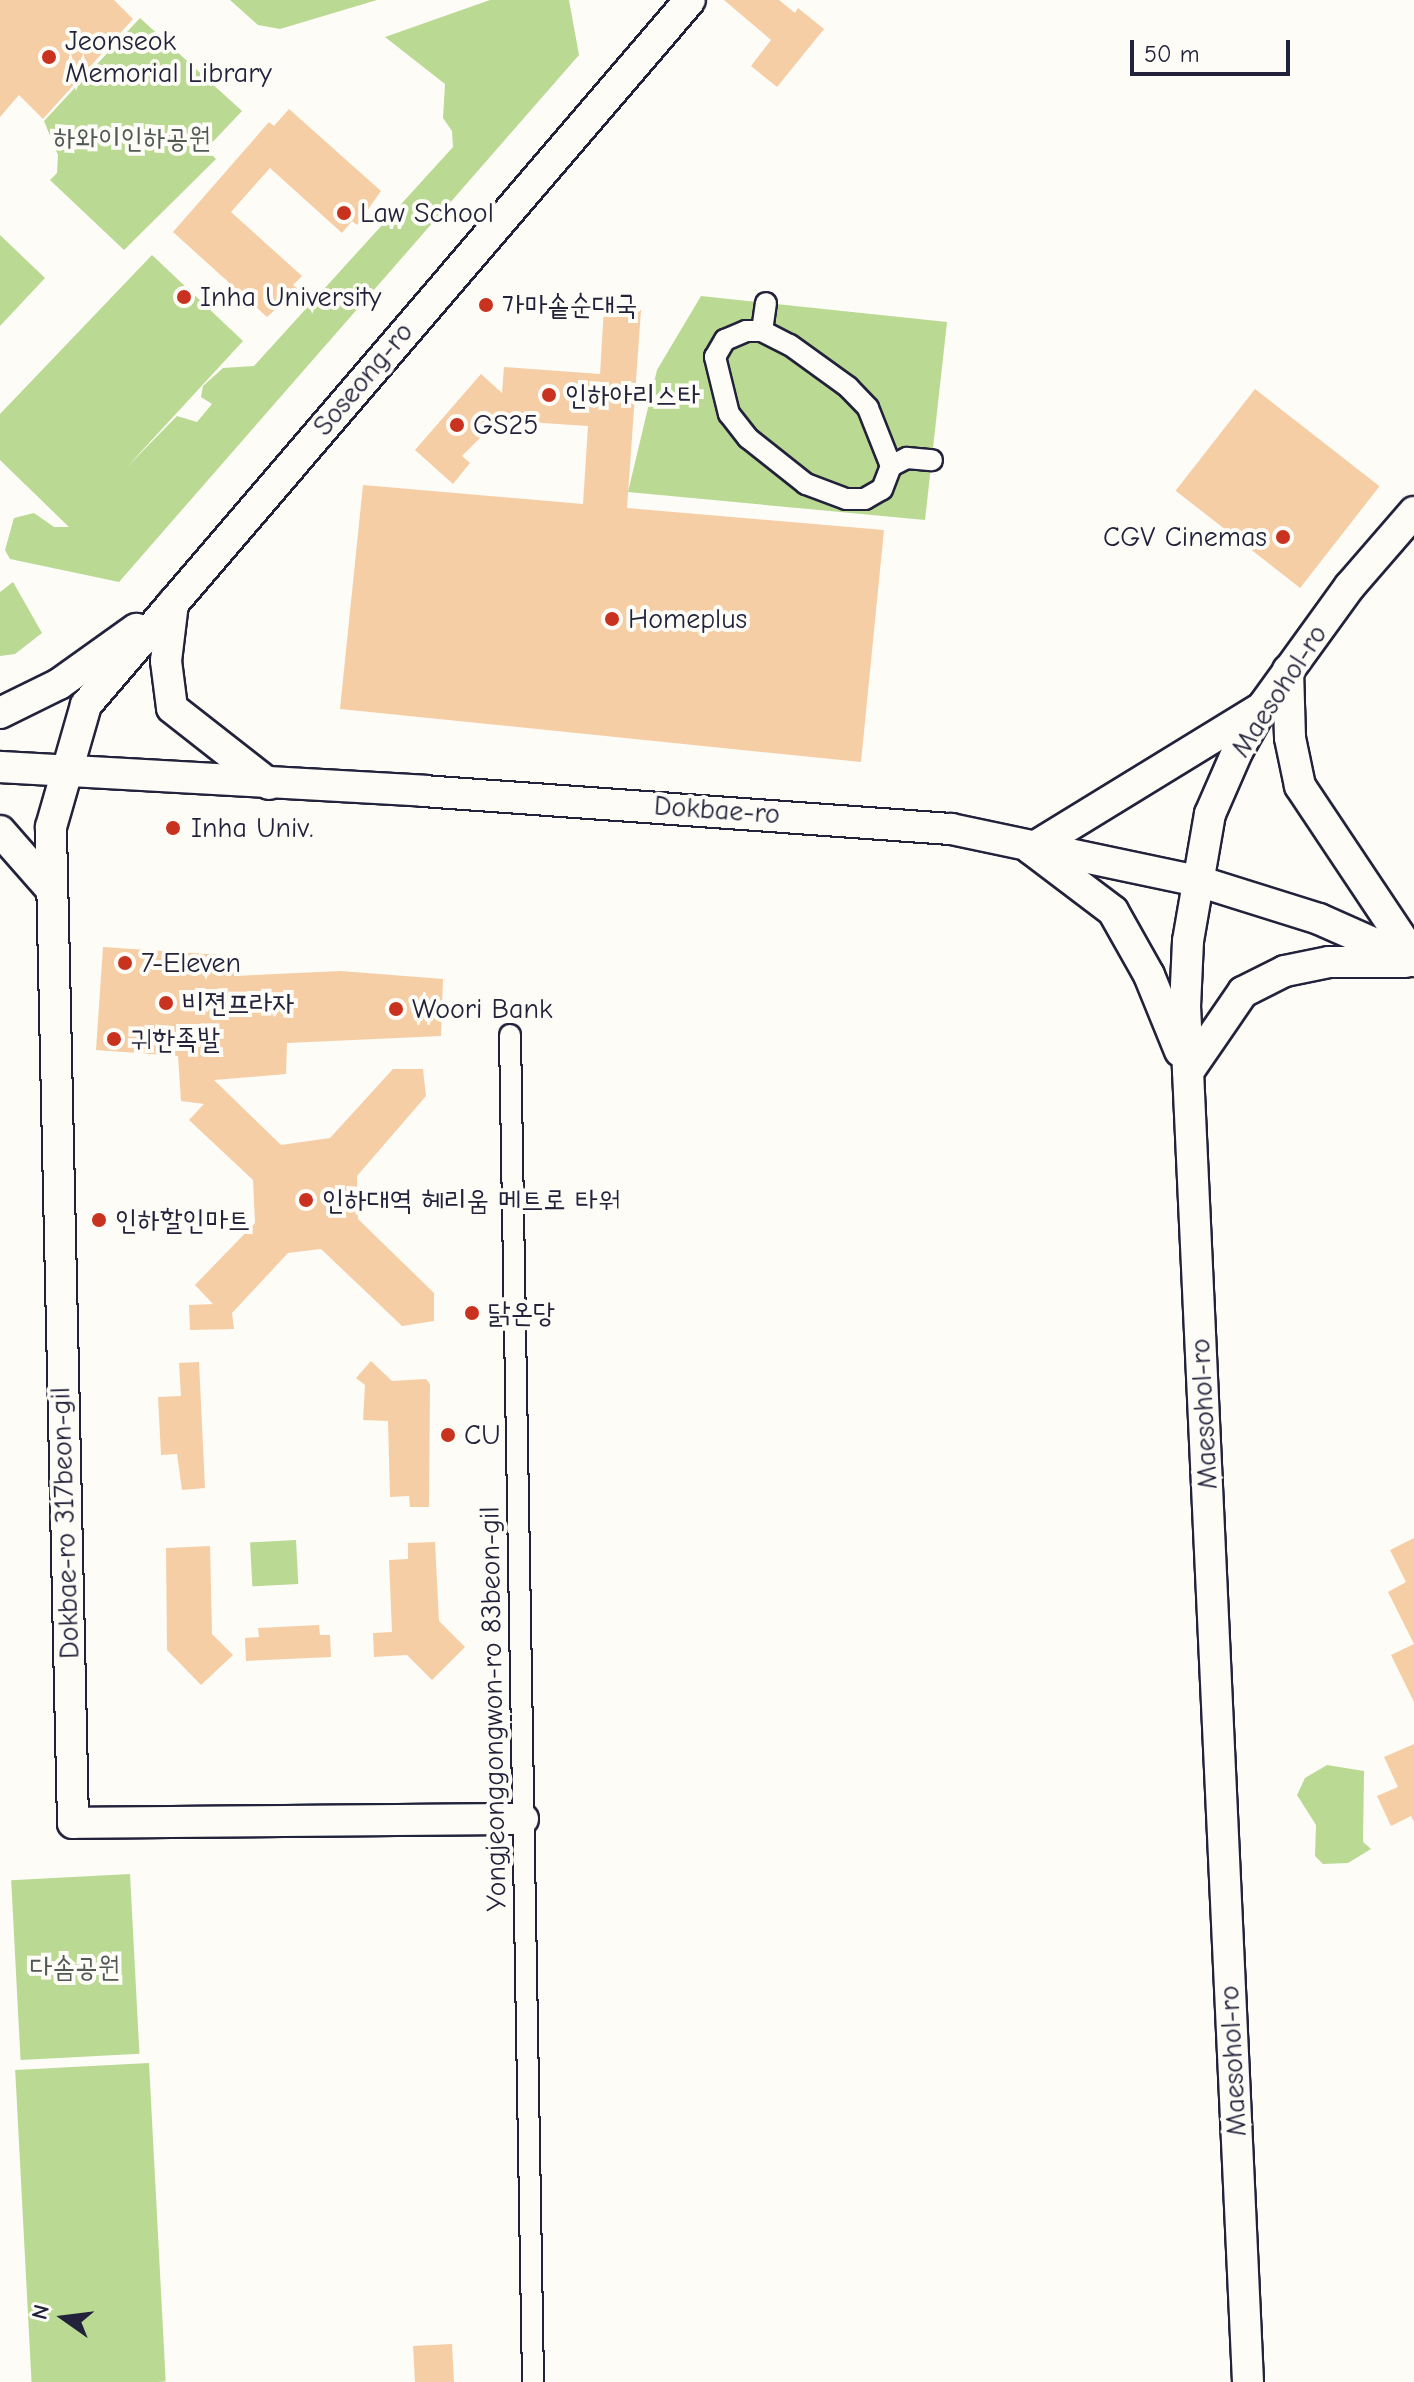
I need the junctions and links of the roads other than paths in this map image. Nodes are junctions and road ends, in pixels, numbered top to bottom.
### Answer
1 (690, 0) edge
2 (766, 303) dead end
3 (762, 331) junction
4 (932, 460) dead end
5 (891, 466) junction
6 (1414, 512) edge
7 (173, 603) junction
8 (1288, 670) junction
9 (1263, 706) junction
10 (0, 713) edge
11 (0, 767) edge
12 (63, 774) junction
13 (269, 784) junction
14 (0, 831) edge
15 (1031, 849) junction
16 (1198, 881) junction
17 (51, 889) junction
18 (1414, 960) edge
19 (510, 1035) dead end
20 (1188, 1072) junction
21 (523, 1819) junction
22 (533, 2382) edge
23 (1248, 2382) edge

1 - 7 main road, Soseong-ro
2 - 3 street
3 - 5 street
3 - 5 street
4 - 5 street
6 - 8 main road, Maesohol-ro
7 - 10 main road
7 - 12 main road, Soseong-ro
7 - 13 main road
8 - 9 main road, Maesohol-ro
8 - 18 main road
9 - 15 main road
9 - 16 main road, Maesohol-ro
11 - 12 main road, Dokbae-ro
12 - 13 main road, Dokbae-ro
12 - 17 main road, Dokbae-ro 317beon-gil
13 - 15 main road, Dokbae-ro
14 - 17 main road
15 - 16 main road, Dokbae-ro
15 - 20 main road
16 - 18 main road, Dokbae-ro
16 - 20 main road, Maesohol-ro
17 - 21 main road, Dokbae-ro 317beon-gil
18 - 20 main road
19 - 21 street, Yongjeonggongwon-ro 83beon-gil
20 - 23 main road, Maesohol-ro
21 - 22 street, Yongjeonggongwon-ro 83beon-gil

